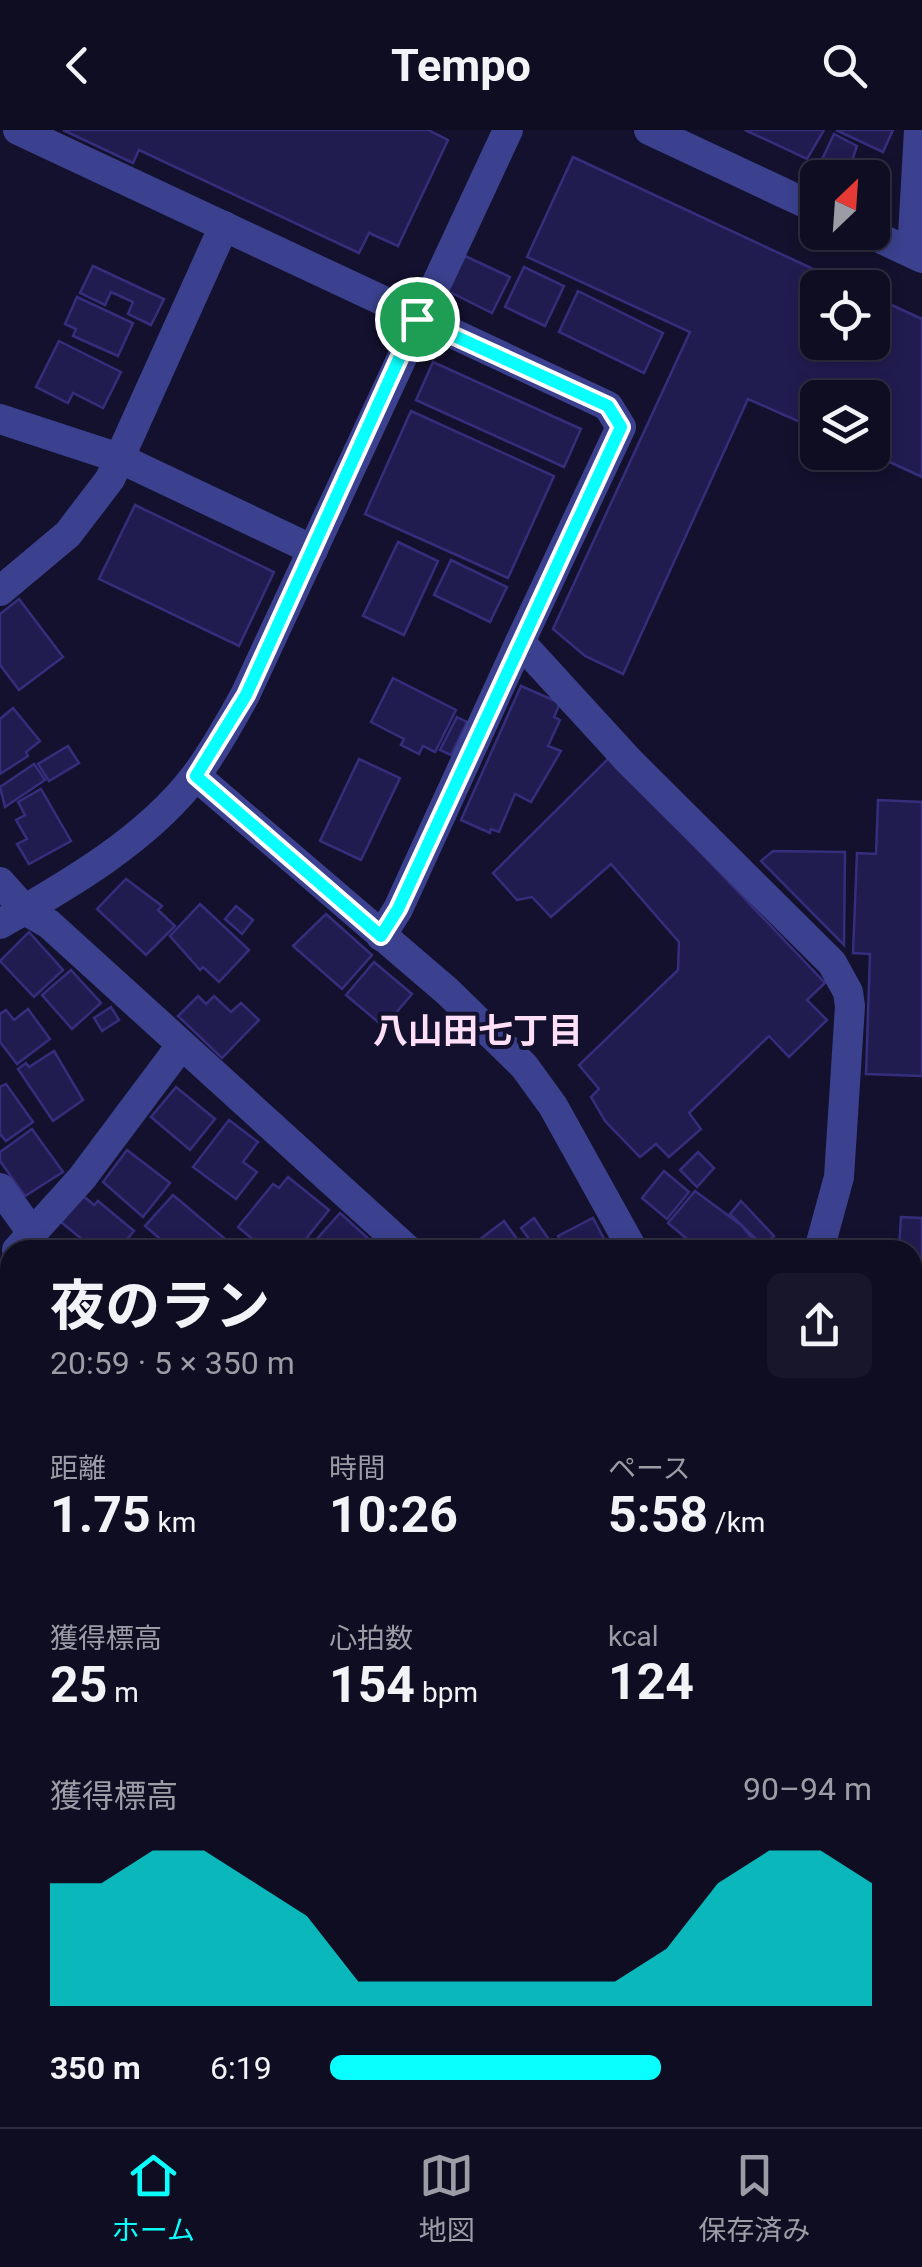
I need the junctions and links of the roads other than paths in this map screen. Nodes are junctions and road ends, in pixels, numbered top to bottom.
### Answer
1 (18, 130) edge
2 (508, 130) edge
3 (649, 130) edge
4 (920, 130) edge
5 (800, 201) edge
6 (224, 226) junction
7 (890, 243) edge
8 (917, 256) edge
9 (417, 319) junction
10 (0, 418) edge
11 (119, 458) junction
12 (313, 550) junction
13 (0, 591) edge
14 (520, 642) junction
15 (196, 776) junction
16 (0, 882) edge
17 (12, 917) edge
18 (381, 936) junction
19 (180, 1047) junction
20 (0, 1188) edge
21 (24, 1240) edge
22 (27, 1240) edge
23 (397, 1240) edge
24 (626, 1240) edge
25 (822, 1240) edge

1 - 6 street
2 - 9 street
3 - 5 street
4 - 8 street
6 - 9 street
6 - 11 street
7 - 8 street
9 - 12 street
9 - 14 street
10 - 11 street
11 - 12 street
11 - 13 street
12 - 15 street
14 - 18 street
14 - 25 street
15 - 17 street
15 - 18 street
16 - 17 street
17 - 19 street
18 - 24 street
19 - 22 street
19 - 23 street
20 - 21 street

